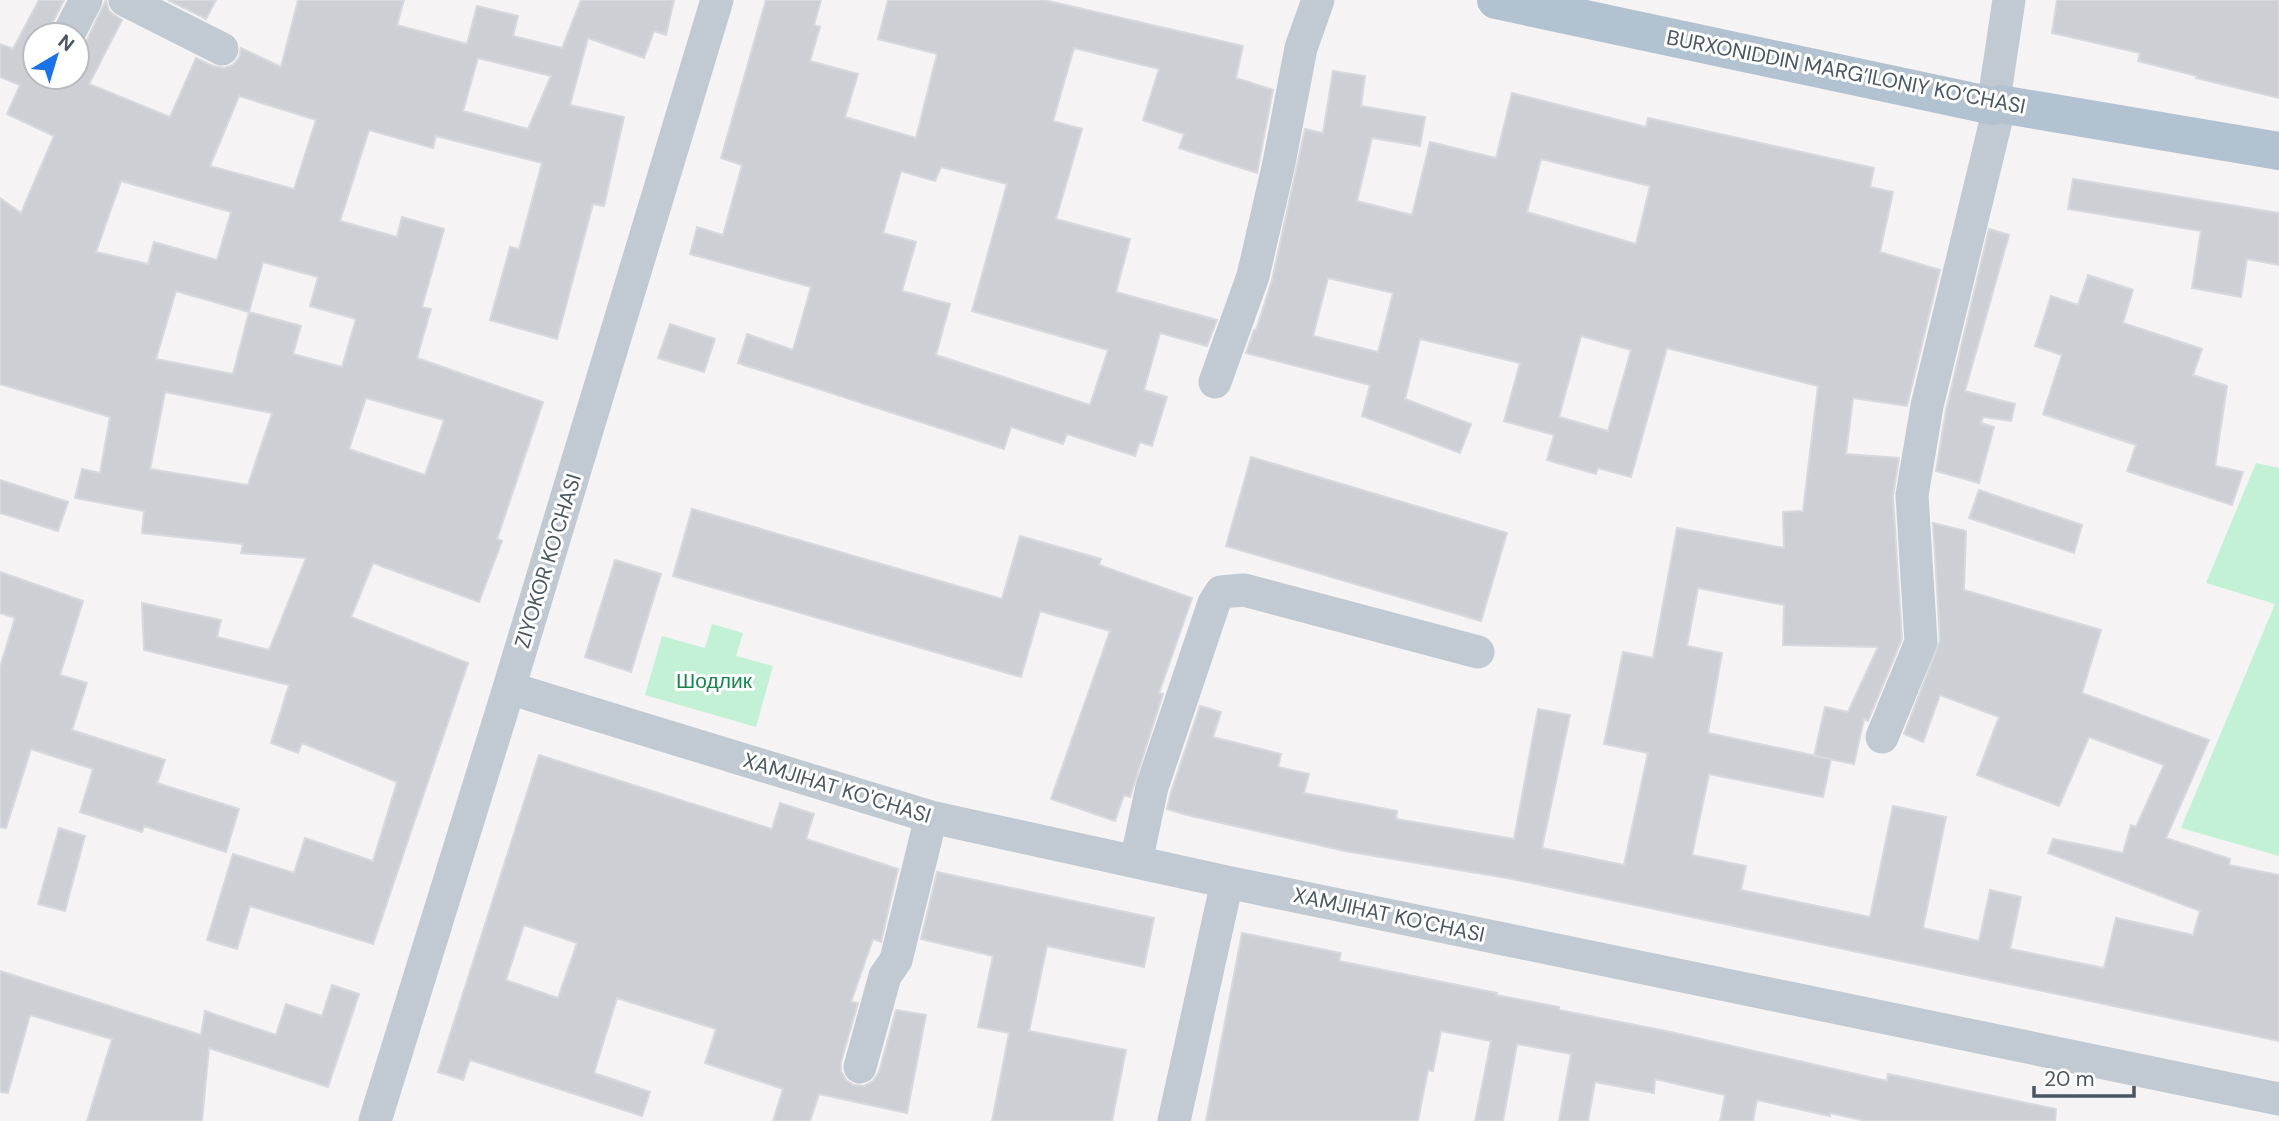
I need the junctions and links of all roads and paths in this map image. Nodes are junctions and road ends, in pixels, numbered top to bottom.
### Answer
1 (86, 0) edge
2 (125, 0) edge
3 (717, 0) edge
4 (1318, 0) edge
5 (1496, 0) edge
6 (2009, 0) edge
7 (75, 21) edge
8 (222, 49) dead end
9 (1996, 105) junction
10 (2279, 150) edge
11 (1215, 382) dead end
12 (1478, 652) dead end
13 (509, 688) junction
14 (1882, 737) dead end
15 (931, 817) junction
16 (1136, 862) junction
17 (1227, 881) junction
18 (860, 1067) dead end
19 (2279, 1099) edge
20 (375, 1121) edge
21 (1174, 1121) edge

1 - 7 street
2 - 8 street
3 - 13 street, ZIYOKOR KO'CHASI
4 - 11 street
5 - 9 main road, BURXONIDDIN MARG’ILONIY KO’CHASI
6 - 9 street
9 - 10 main road, BURXONIDDIN MARG’ILONIY KO’CHASI
9 - 14 street
12 - 16 street
13 - 15 street, XAMJIHAT KO'CHASI
13 - 20 street, ZIYOKOR KO'CHASI
15 - 16 street, XAMJIHAT KO'CHASI
15 - 18 street
16 - 17 street, XAMJIHAT KO'CHASI
17 - 19 street, XAMJIHAT KO'CHASI
17 - 21 street

